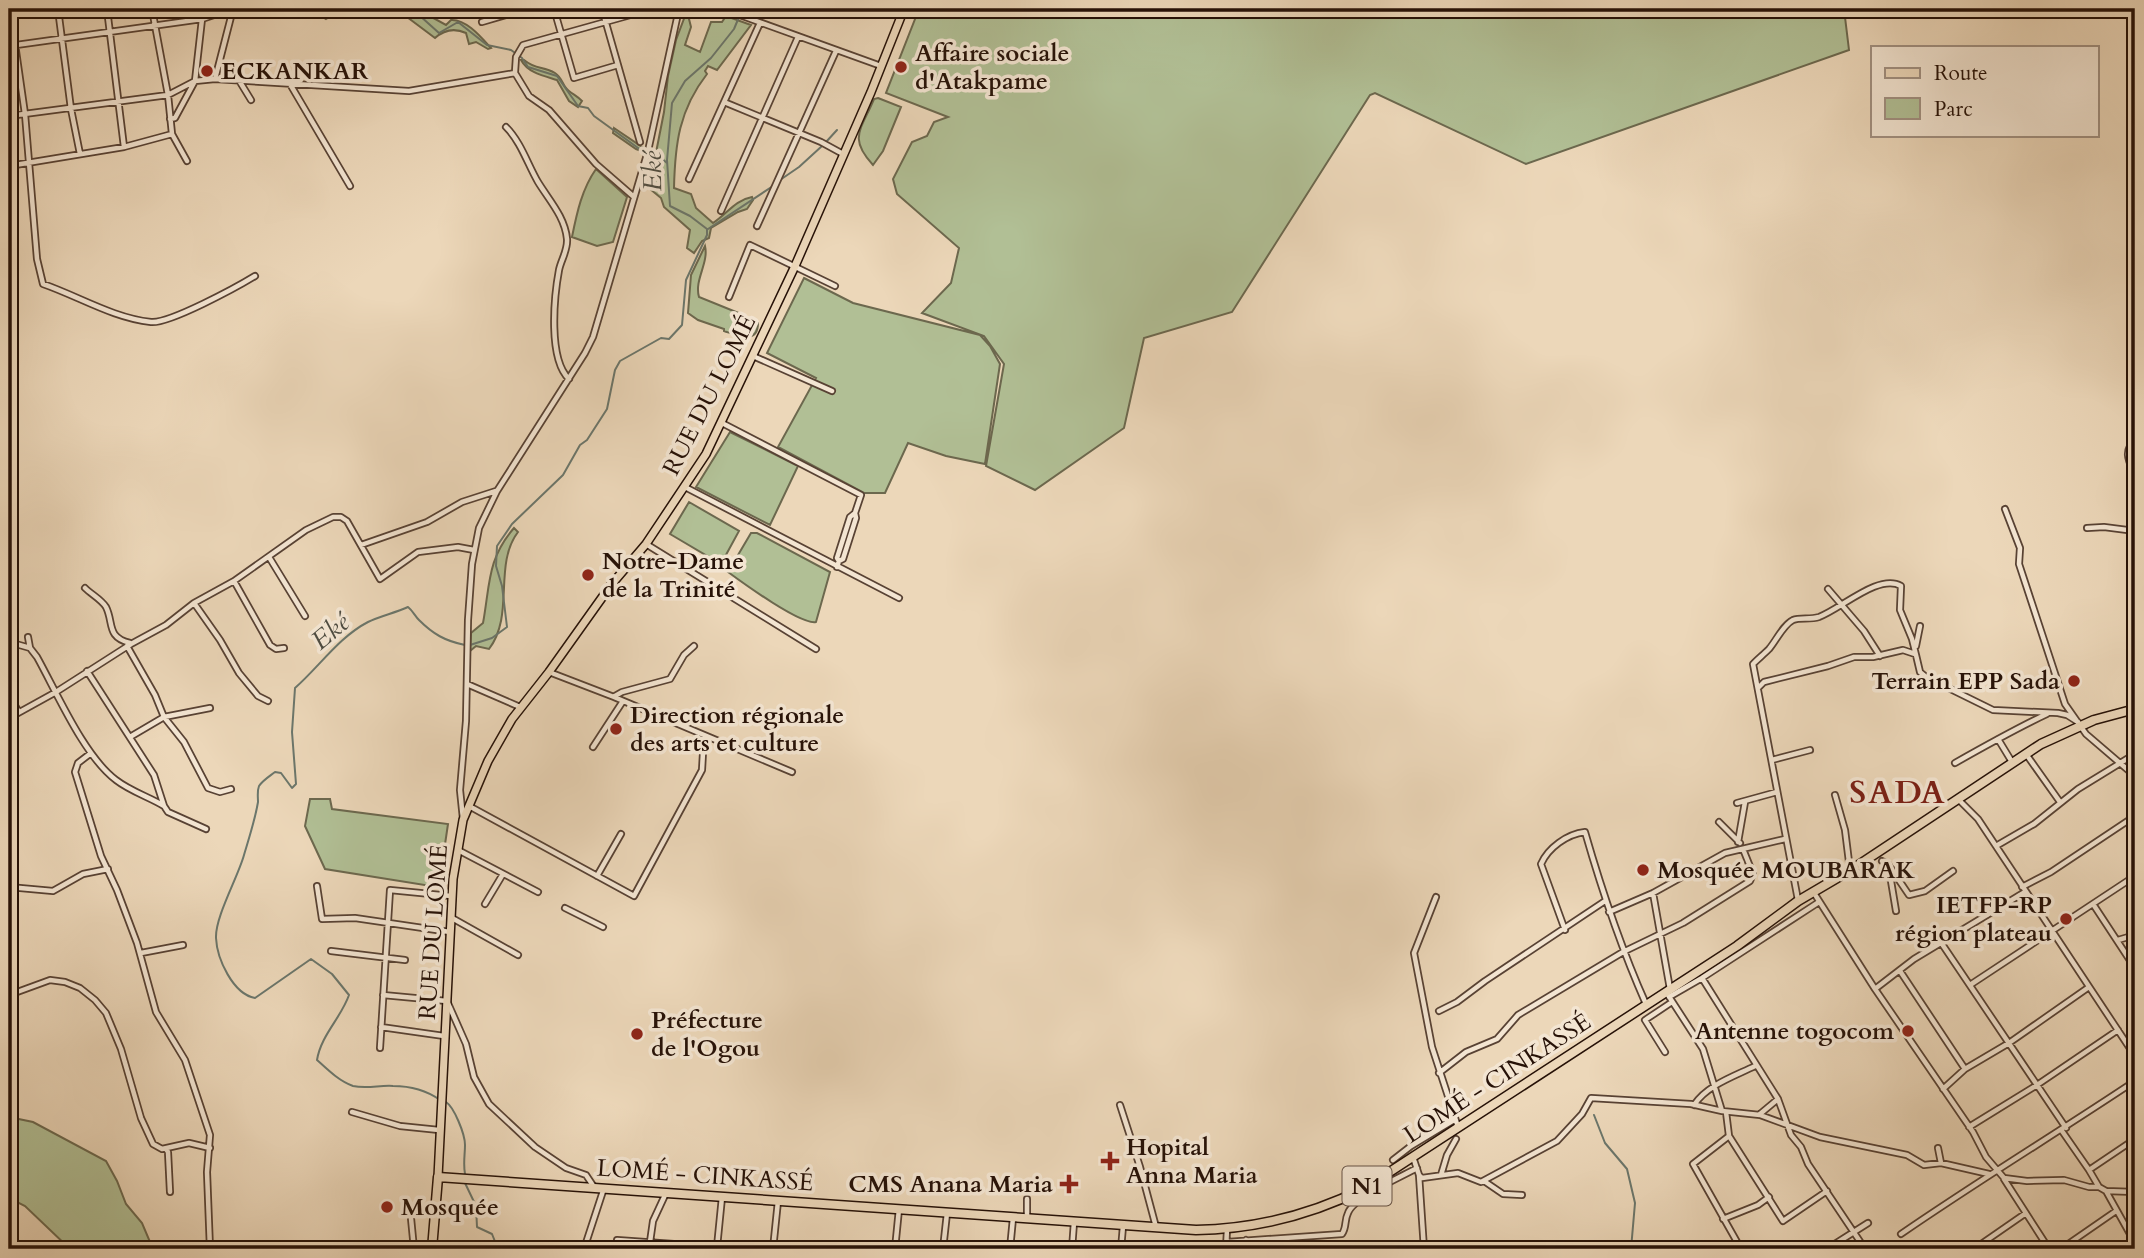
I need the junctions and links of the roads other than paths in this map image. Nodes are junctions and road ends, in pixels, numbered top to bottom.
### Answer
1 (9, 9) edge
2 (58, 9) edge
3 (107, 9) edge
4 (152, 9) edge
5 (232, 9) edge
6 (526, 9) edge
7 (554, 9) edge
8 (602, 9) edge
9 (652, 9) edge
10 (679, 9) edge
11 (723, 9) edge
12 (904, 9) edge
13 (508, 11) edge
14 (202, 19) junction
15 (482, 22) dead end
16 (606, 22) junction
17 (760, 23) junction
18 (154, 26) junction
19 (108, 32) junction
20 (562, 34) junction
21 (797, 37) junction
22 (62, 39) junction
23 (11, 46) edge
24 (836, 51) junction
25 (618, 65) junction
26 (881, 66) junction
27 (515, 73) junction
28 (215, 79) junction
29 (195, 81) junction
30 (240, 81) junction
31 (290, 84) junction
32 (168, 95) junction
33 (118, 100) junction
34 (251, 100) dead end
35 (724, 102) junction
36 (71, 109) junction
37 (25, 114) junction
38 (9, 116) edge
39 (762, 118) junction
40 (170, 119) junction
41 (506, 127) dead end
42 (799, 133) junction
43 (172, 134) junction
44 (640, 142) dead end
45 (124, 147) junction
46 (80, 153) junction
47 (843, 154) junction
48 (187, 160) dead end
49 (27, 163) junction
50 (9, 166) edge
51 (690, 179) dead end
52 (350, 186) dead end
53 (634, 197) junction
54 (721, 211) dead end
55 (757, 226) dead end
56 (795, 266) junction
57 (255, 276) dead end
58 (835, 286) dead end
59 (729, 297) dead end
60 (753, 356) junction
61 (569, 379) junction
62 (832, 391) dead end
63 (722, 423) junction
64 (2135, 441) edge
65 (2135, 476) edge
66 (685, 487) junction
67 (496, 491) junction
68 (2004, 509) dead end
69 (2087, 528) dead end
70 (2135, 531) edge
71 (646, 544) junction
72 (361, 545) junction
73 (474, 550) junction
74 (269, 558) junction
75 (838, 564) junction
76 (234, 580) junction
77 (85, 588) dead end
78 (1828, 589) dead end
79 (899, 598) dead end
80 (194, 603) junction
81 (1842, 604) junction
82 (304, 616) dead end
83 (1920, 626) dead end
84 (28, 637) dead end
85 (16, 645) dead end
86 (129, 645) junction
87 (694, 646) dead end
88 (30, 648) junction
89 (284, 648) dead end
90 (816, 649) dead end
91 (1916, 655) junction
92 (1880, 656) junction
93 (87, 671) junction
94 (549, 672) junction
95 (467, 684) junction
96 (1758, 689) junction
97 (57, 692) junction
98 (9, 696) edge
99 (614, 697) junction
100 (268, 701) dead end
101 (623, 701) junction
102 (520, 707) junction
103 (210, 708) dead end
104 (2135, 709) edge
105 (19, 712) junction
106 (2050, 713) junction
107 (164, 717) junction
108 (9, 719) edge
109 (2078, 724) junction
110 (704, 735) junction
111 (130, 737) junction
112 (1998, 739) junction
113 (593, 747) dead end
114 (1810, 750) dead end
115 (91, 753) junction
116 (2026, 754) junction
117 (2135, 754) edge
118 (1772, 760) junction
119 (2012, 762) junction
120 (1955, 763) dead end
121 (2121, 764) junction
122 (792, 772) dead end
123 (2135, 776) edge
124 (231, 789) dead end
125 (1777, 792) junction
126 (1835, 794) dead end
127 (1958, 798) junction
128 (1745, 802) junction
129 (2060, 802) junction
130 (1737, 803) dead end
131 (164, 806) junction
132 (469, 806) junction
133 (2135, 816) edge
134 (463, 820) junction
135 (1719, 822) dead end
136 (206, 829) dead end
137 (621, 834) dead end
138 (1785, 838) junction
139 (1738, 842) junction
140 (1996, 846) junction
141 (1744, 848) junction
142 (457, 850) junction
143 (1878, 852) junction
144 (1882, 861) junction
145 (1854, 868) junction
146 (108, 869) junction
147 (1953, 871) dead end
148 (503, 874) junction
149 (597, 876) junction
150 (2135, 876) edge
151 (317, 886) dead end
152 (9, 887) edge
153 (2023, 889) junction
154 (538, 892) dead end
155 (1813, 892) junction
156 (1653, 893) junction
157 (452, 896) junction
158 (1436, 897) dead end
159 (1605, 901) junction
160 (1798, 901) junction
161 (1819, 902) junction
162 (485, 904) dead end
163 (2092, 904) junction
164 (565, 908) dead end
165 (1896, 911) dead end
166 (1609, 912) junction
167 (451, 918) junction
168 (387, 924) junction
169 (603, 927) dead end
170 (1565, 930) junction
171 (2052, 931) junction
172 (450, 932) junction
173 (2135, 934) edge
174 (1660, 935) junction
175 (2118, 940) junction
176 (1942, 944) junction
177 (183, 945) dead end
178 (331, 951) dead end
179 (1737, 951) junction
180 (1623, 952) junction
181 (141, 953) junction
182 (518, 954) dead end
183 (385, 958) junction
184 (405, 960) dead end
185 (2135, 968) edge
186 (1900, 971) junction
187 (1702, 978) junction
188 (1970, 985) junction
189 (2089, 988) junction
190 (1875, 989) junction
191 (9, 995) edge
192 (383, 995) junction
193 (1669, 995) junction
194 (447, 1001) junction
195 (1646, 1004) junction
196 (1439, 1011) dead end
197 (381, 1027) junction
198 (2118, 1030) junction
199 (444, 1036) junction
200 (2009, 1043) junction
201 (380, 1048) dead end
202 (1665, 1052) dead end
203 (2135, 1056) edge
204 (1755, 1066) junction
205 (1965, 1069) junction
206 (1439, 1073) junction
207 (2135, 1081) edge
208 (2037, 1085) junction
209 (1714, 1087) junction
210 (1943, 1088) junction
211 (1777, 1099) junction
212 (1120, 1105) dead end
213 (1694, 1105) junction
214 (352, 1112) dead end
215 (1724, 1112) junction
216 (1759, 1115) junction
217 (1456, 1123) junction
218 (1786, 1125) junction
219 (1969, 1127) junction
220 (2064, 1129) junction
221 (439, 1130) junction
222 (1730, 1136) junction
223 (1456, 1139) dead end
224 (2135, 1139) edge
225 (211, 1148) junction
226 (1938, 1148) dead end
227 (166, 1149) junction
228 (1413, 1156) junction
229 (1393, 1160) dead end
230 (1941, 1163) junction
231 (1417, 1168) junction
232 (1996, 1170) junction
233 (2089, 1170) junction
234 (1989, 1174) junction
235 (1419, 1175) junction
236 (1441, 1175) junction
237 (438, 1177) junction
238 (2004, 1178) junction
239 (1483, 1180) junction
240 (594, 1186) junction
241 (604, 1187) junction
242 (2099, 1187) junction
243 (1827, 1191) junction
244 (2106, 1191) junction
245 (170, 1192) dead end
246 (666, 1192) junction
247 (2135, 1192) edge
248 (1522, 1195) dead end
249 (722, 1196) junction
250 (1769, 1197) junction
251 (1027, 1199) dead end
252 (778, 1200) junction
253 (410, 1208) dead end
254 (899, 1209) junction
255 (2116, 1211) junction
256 (947, 1212) junction
257 (2026, 1213) junction
258 (1013, 1217) junction
259 (1027, 1218) junction
260 (1723, 1219) junction
261 (1074, 1221) junction
262 (1868, 1223) dead end
263 (1123, 1225) junction
264 (1157, 1228) junction
265 (1227, 1229) junction
266 (1854, 1233) junction
267 (1901, 1234) dead end
268 (617, 1240) dead end
269 (1245, 1240) junction
270 (650, 1242) junction
271 (1227, 1242) junction
272 (2135, 1243) edge
273 (717, 1247) junction
274 (210, 1249) edge
275 (414, 1249) edge
276 (432, 1249) edge
277 (584, 1249) edge
278 (745, 1249) edge
279 (773, 1249) edge
280 (895, 1249) edge
281 (943, 1249) edge
282 (1010, 1249) edge
283 (1072, 1249) edge
284 (1121, 1249) edge
285 (1226, 1249) edge
286 (1257, 1249) edge
287 (1424, 1249) edge
288 (1741, 1249) edge
289 (1826, 1249) edge
290 (1865, 1249) edge
291 (1974, 1249) edge
292 (2049, 1249) edge
293 (2060, 1249) edge

1 - 23 street
2 - 22 street
3 - 19 street
4 - 18 street
5 - 14 street
5 - 28 street
6 - 13 street
7 - 20 street
8 - 16 street
9 - 16 street
10 - 53 street
11 - 17 street
12 - 26 main road, RUE DU LOMÉ
13 - 15 street
14 - 18 street
14 - 29 street
16 - 20 street
16 - 25 street
17 - 21 street
17 - 35 street
18 - 19 street
18 - 32 street
19 - 22 street
19 - 33 street
20 - 25 street
20 - 27 street
21 - 24 street
21 - 39 street
22 - 23 street
22 - 36 street
23 - 37 street
24 - 26 street
24 - 42 street
25 - 44 street
26 - 47 main road, RUE DU LOMÉ
27 - 31 street
27 - 53 street
28 - 29 street
28 - 30 street
29 - 32 street
29 - 40 street
30 - 31 street
30 - 34 street
31 - 52 street
32 - 33 street
32 - 40 street
33 - 36 street
33 - 45 street
35 - 39 street
35 - 51 street
36 - 37 street
36 - 46 street
37 - 38 street
37 - 49 street
39 - 42 street
39 - 54 street
40 - 43 street
41 - 61 street
42 - 47 street
42 - 55 street
43 - 45 street
43 - 48 street
45 - 46 street
46 - 49 street
47 - 56 main road, RUE DU LOMÉ
49 - 50 street
49 - 57 street
53 - 61 street
56 - 58 street
56 - 59 street
56 - 60 main road, RUE DU LOMÉ
60 - 62 street
60 - 63 main road, RUE DU LOMÉ
61 - 67 street
63 - 66 main road, RUE DU LOMÉ
63 - 75 street
64 - 65 street
66 - 71 main road, RUE DU LOMÉ
66 - 75 street
67 - 72 street
67 - 73 street
68 - 109 street
69 - 70 street
71 - 90 street
71 - 94 main road, RUE DU LOMÉ
72 - 73 street
72 - 74 street
73 - 95 street
74 - 76 street
74 - 82 street
75 - 79 street
76 - 80 street
76 - 89 street
77 - 86 street
78 - 81 street
80 - 86 street
80 - 100 street
81 - 91 street
81 - 92 street
81 - 96 street
83 - 91 street
84 - 88 street
85 - 88 street
86 - 93 street
86 - 107 street
87 - 99 street
88 - 97 street
91 - 92 street
91 - 106 street
92 - 96 street
93 - 97 street
93 - 111 street
94 - 99 street
94 - 102 main road, RUE DU LOMÉ
95 - 102 street
95 - 134 street
96 - 118 street
97 - 105 street
97 - 115 street
98 - 105 street
99 - 101 street
101 - 110 street
101 - 113 street
102 - 132 main road, RUE DU LOMÉ
103 - 107 street
104 - 109 highway, LOMÉ - CINKASSÉ / N1
105 - 108 street
106 - 109 street
106 - 112 street
107 - 111 street
107 - 124 street
109 - 116 highway, LOMÉ - CINKASSÉ / N1
109 - 121 street
110 - 122 street
110 - 149 street
111 - 131 street
112 - 119 street
112 - 120 street
114 - 118 street
115 - 131 street
115 - 146 street
116 - 119 highway, LOMÉ - CINKASSÉ / N1
116 - 129 street
117 - 121 street
118 - 125 street
119 - 127 highway, LOMÉ - CINKASSÉ / N1
121 - 123 street
121 - 129 street
125 - 128 street
125 - 138 street
126 - 145 street
127 - 140 street
127 - 143 highway, LOMÉ - CINKASSÉ / N1
128 - 130 street
128 - 139 street
129 - 140 street
131 - 136 street
132 - 134 main road, RUE DU LOMÉ
132 - 149 street
133 - 153 street
134 - 142 main road, RUE DU LOMÉ
135 - 139 street
137 - 149 street
138 - 141 street
138 - 160 street
139 - 141 street
140 - 153 street
141 - 156 street
141 - 174 street
142 - 148 street
142 - 157 main road, RUE DU LOMÉ
143 - 144 street
143 - 145 highway, LOMÉ - CINKASSÉ / N1
144 - 147 street
144 - 165 street
145 - 155 highway, LOMÉ - CINKASSÉ / N1
146 - 152 street
146 - 181 street
148 - 154 street
148 - 162 street
150 - 163 street
151 - 168 street
153 - 171 street
153 - 176 street
155 - 160 highway, LOMÉ - CINKASSÉ / N1
155 - 161 street
156 - 166 street
156 - 174 street
157 - 167 main road, RUE DU LOMÉ
157 - 168 street
158 - 206 street
159 - 166 street
159 - 170 street
159 - 170 street
160 - 179 highway, LOMÉ - CINKASSÉ / N1
161 - 179 street
161 - 190 street
163 - 171 street
163 - 175 street
164 - 169 street
166 - 180 street
167 - 172 main road, RUE DU LOMÉ
167 - 182 street
168 - 172 street
168 - 183 street
170 - 196 street
171 - 188 street
171 - 189 street
172 - 194 main road, RUE DU LOMÉ
173 - 175 street
174 - 180 street
174 - 193 street
175 - 185 street
176 - 186 street
176 - 188 street
177 - 181 street
178 - 183 street
179 - 187 street
179 - 193 highway, LOMÉ - CINKASSÉ / N1
180 - 195 street
180 - 206 street
181 - 225 street
183 - 184 street
183 - 192 street
186 - 190 street
186 - 205 street
187 - 193 street
187 - 204 street
188 - 200 street
189 - 198 street
189 - 200 street
190 - 210 street
191 - 227 street
192 - 194 street
192 - 197 street
193 - 195 highway, LOMÉ - CINKASSÉ / N1
193 - 202 street
193 - 209 street
194 - 199 main road, RUE DU LOMÉ
194 - 240 street
195 - 217 highway, LOMÉ - CINKASSÉ / N1
197 - 199 street
197 - 201 street
198 - 203 street
198 - 208 street
199 - 221 main road, RUE DU LOMÉ
200 - 205 street
200 - 208 street
204 - 209 street
204 - 211 street
205 - 210 street
206 - 217 street
207 - 220 street
208 - 219 street
208 - 220 street
209 - 213 street
209 - 215 street
210 - 219 street
211 - 216 street
211 - 218 street
212 - 264 street
213 - 215 street
213 - 239 street
214 - 221 street
215 - 216 street
215 - 222 street
216 - 218 street
217 - 228 highway, LOMÉ - CINKASSÉ / N1
217 - 229 street
218 - 230 street
218 - 243 street
219 - 232 street
220 - 232 street
220 - 233 street
221 - 237 main road, RUE DU LOMÉ
222 - 250 street
222 - 260 street
223 - 236 street
224 - 233 street
225 - 227 street
225 - 274 street
226 - 230 street
227 - 245 street
228 - 231 street
228 - 265 highway, LOMÉ - CINKASSÉ / N1
230 - 234 street
231 - 235 street
231 - 269 street
232 - 234 street
232 - 238 street
233 - 242 street
234 - 267 street
235 - 236 street
235 - 287 street
236 - 239 street
237 - 240 highway, LOMÉ - CINKASSÉ / N1
237 - 276 highway
238 - 242 street
238 - 257 street
239 - 248 street
240 - 241 highway, LOMÉ - CINKASSÉ / N1
241 - 246 highway, LOMÉ - CINKASSÉ / N1
241 - 277 street
242 - 244 street
243 - 250 street
243 - 266 street
244 - 247 street
244 - 255 street
246 - 249 highway, LOMÉ - CINKASSÉ / N1
246 - 270 street
249 - 252 highway, LOMÉ - CINKASSÉ / N1
249 - 273 street
250 - 260 street
251 - 259 street
252 - 254 highway, LOMÉ - CINKASSÉ / N1
252 - 279 street
253 - 275 street
254 - 256 highway, LOMÉ - CINKASSÉ / N1
254 - 280 street
255 - 272 street
255 - 293 street
256 - 258 highway, LOMÉ - CINKASSÉ / N1
256 - 281 street
257 - 291 street
257 - 292 street
258 - 259 highway, LOMÉ - CINKASSÉ / N1
258 - 282 street
259 - 261 highway, LOMÉ - CINKASSÉ / N1
260 - 288 street
261 - 263 highway, LOMÉ - CINKASSÉ / N1
261 - 283 street
262 - 266 street
263 - 264 highway, LOMÉ - CINKASSÉ / N1
263 - 284 street
264 - 265 highway, LOMÉ - CINKASSÉ / N1
265 - 271 street
266 - 289 street
266 - 290 street
268 - 270 street
269 - 271 street
269 - 286 street
270 - 273 street
271 - 285 street
273 - 278 street

